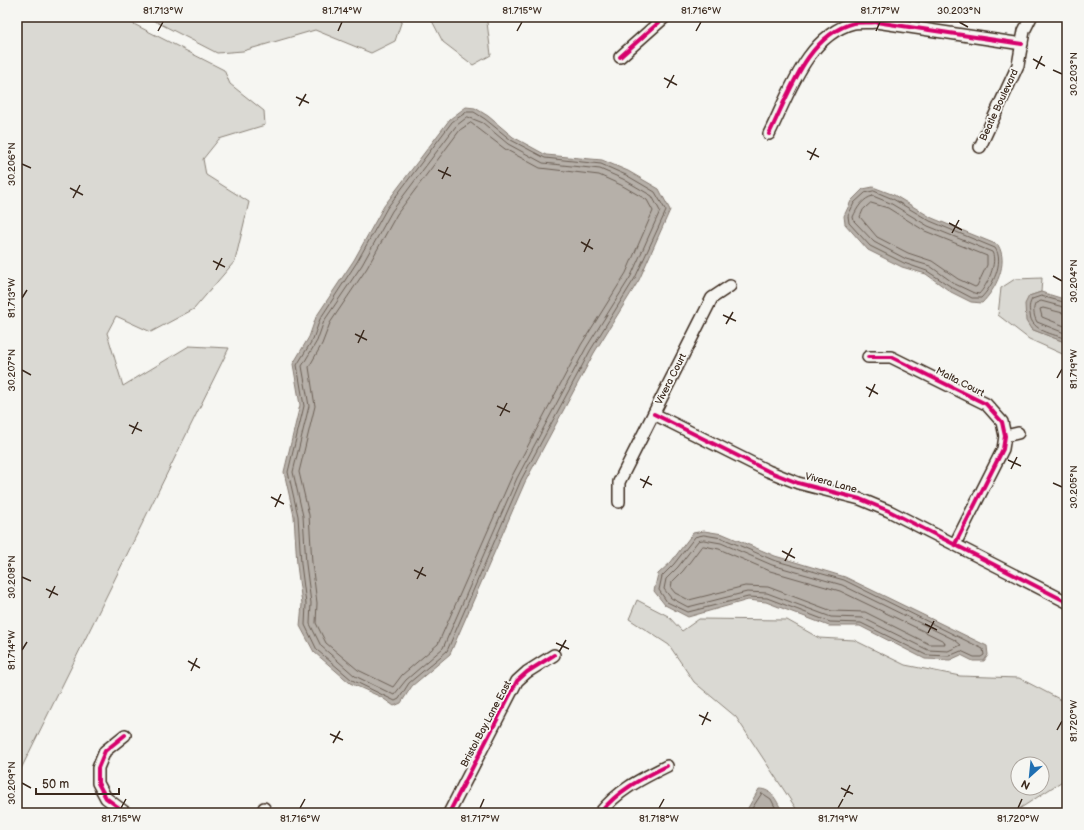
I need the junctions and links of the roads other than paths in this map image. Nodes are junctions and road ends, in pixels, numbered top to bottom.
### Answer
1 (666, 17) edge
2 (1031, 17) edge
3 (1022, 44) junction
4 (620, 57) dead end
5 (769, 134) dead end
6 (980, 147) dead end
7 (730, 286) dead end
8 (868, 357) dead end
9 (654, 414) junction
10 (1018, 433) dead end
11 (1005, 436) junction
12 (619, 502) dead end
13 (955, 544) junction
14 (1067, 602) edge
15 (554, 655) dead end
16 (125, 735) dead end
17 (667, 766) dead end
18 (126, 813) edge
19 (449, 813) edge
20 (600, 813) edge

1 - 4 street
2 - 3 street, Beatle Boulevard
3 - 5 street
3 - 6 street, Beatle Boulevard
7 - 9 street, Vivera Court
8 - 11 street, Malta Court
9 - 12 street, Vivera Court
9 - 13 street, Vivera Lane
10 - 11 street
11 - 13 street
13 - 14 street, Vivera Lane
15 - 19 street, Bristol Bay Lane East
16 - 18 street
17 - 20 street

